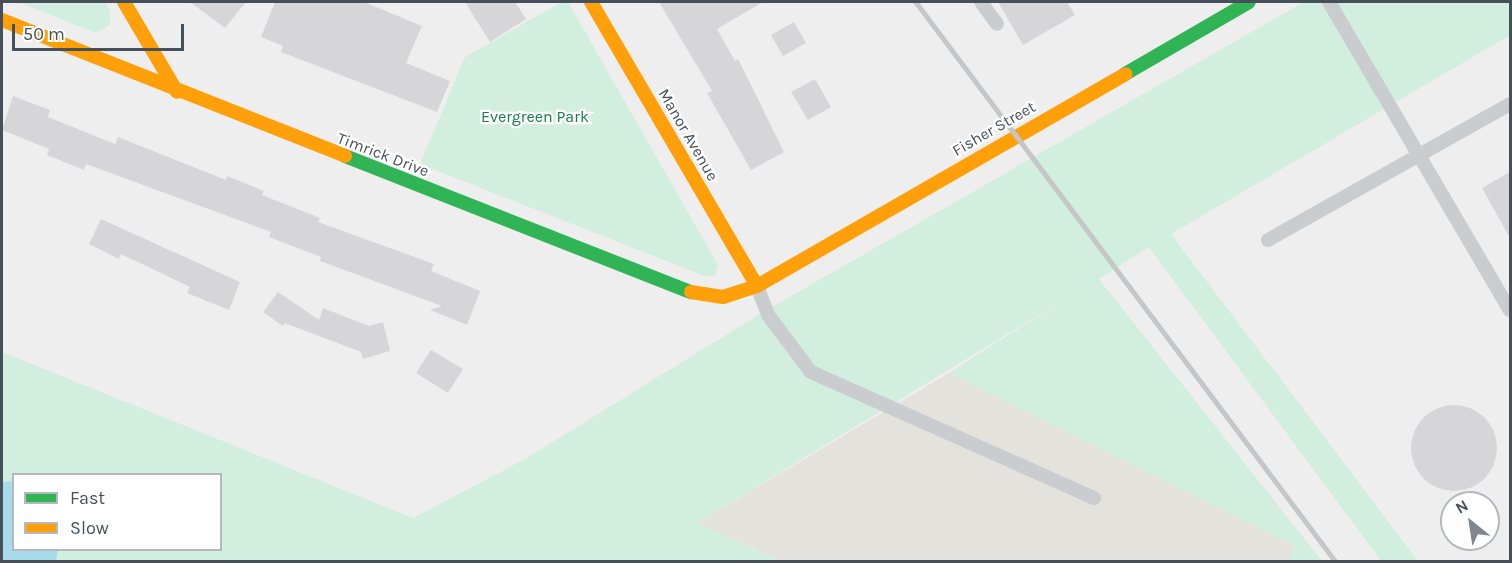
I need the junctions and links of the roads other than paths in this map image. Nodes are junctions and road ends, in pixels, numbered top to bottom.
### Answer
1 (124, 2) edge
2 (591, 2) edge
3 (981, 2) edge
4 (1249, 2) edge
5 (1329, 2) edge
6 (2, 20) edge
7 (997, 24) dead end
8 (177, 92) junction
9 (1510, 104) edge
10 (1421, 154) junction
11 (1268, 240) dead end
12 (757, 286) junction
13 (1510, 310) edge
14 (1094, 498) dead end

1 - 8 street
2 - 12 street, Manor Avenue
3 - 7 lane
4 - 12 street, Fisher Street
5 - 10 lane
6 - 8 street, Timrick Drive
8 - 12 street, Timrick Drive
9 - 10 lane
10 - 11 lane
10 - 13 lane
12 - 14 lane

